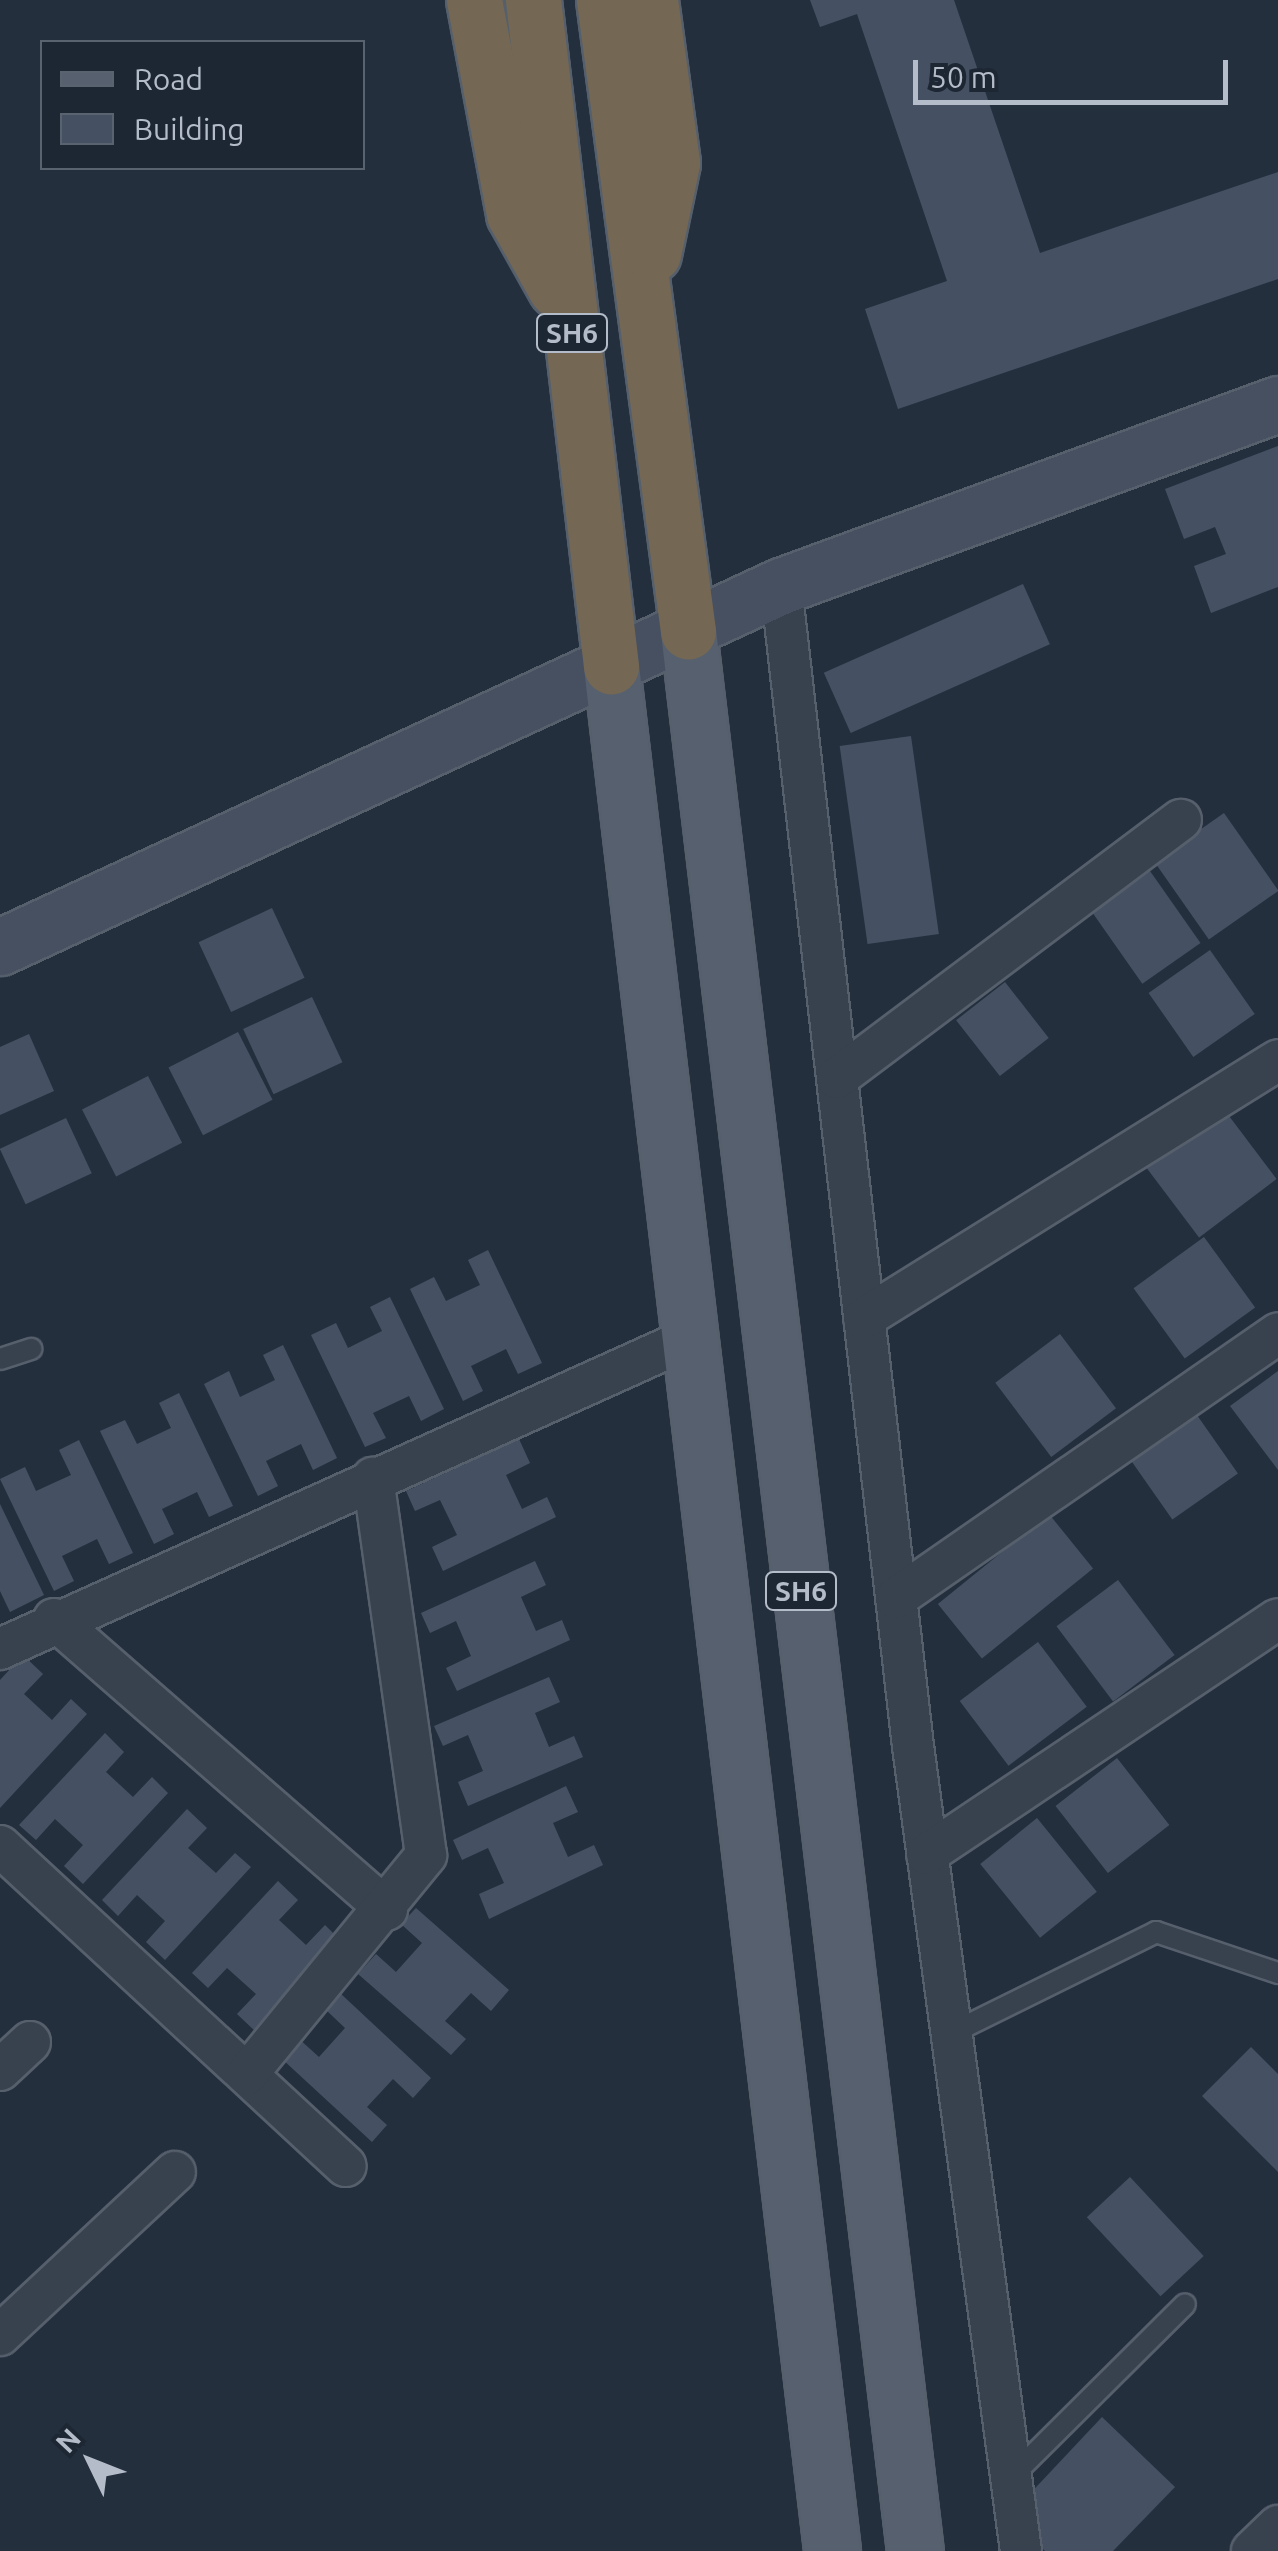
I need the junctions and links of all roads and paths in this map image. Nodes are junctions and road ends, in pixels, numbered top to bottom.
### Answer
1 (474, 0) edge
2 (534, 0) edge
3 (604, 0) edge
4 (650, 0) edge
5 (644, 298) junction
6 (570, 314) junction
7 (1278, 404) edge
8 (780, 586) junction
9 (688, 631) junction
10 (611, 666) junction
11 (1181, 820) dead end
12 (0, 947) edge
13 (1278, 1060) edge
14 (837, 1078) junction
15 (864, 1318) junction
16 (1278, 1333) edge
17 (690, 1338) junction
18 (31, 1349) dead end
19 (0, 1360) edge
20 (373, 1478) junction
21 (896, 1598) junction
22 (54, 1619) junction
23 (1278, 1619) edge
24 (0, 1649) edge
25 (0, 1846) edge
26 (927, 1854) junction
27 (387, 1909) junction
28 (1278, 1972) edge
29 (952, 2033) junction
30 (30, 2042) dead end
31 (0, 2070) edge
32 (246, 2074) junction
33 (346, 2166) dead end
34 (175, 2172) dead end
35 (1185, 2304) dead end
36 (0, 2335) edge
37 (1011, 2477) junction
38 (1278, 2526) edge
39 (832, 2551) edge
40 (915, 2551) edge
41 (1021, 2551) edge
42 (1252, 2551) edge

1 - 6 highway
2 - 6 highway, SH6
3 - 5 highway, SH6
4 - 5 highway
5 - 9 highway, SH6
6 - 10 highway, SH6
7 - 8 street
8 - 9 street
8 - 14 street
9 - 10 street
9 - 40 main road, SH6
10 - 12 street
10 - 17 main road, SH6
11 - 14 street
13 - 15 street
14 - 15 street
15 - 21 street
16 - 21 street
17 - 20 street
17 - 39 main road, SH6
18 - 19 lane
20 - 22 street
20 - 27 street
21 - 26 street
22 - 24 street
22 - 27 street
23 - 26 street
25 - 32 street
26 - 29 street
27 - 32 street
28 - 29 lane
29 - 37 street
30 - 31 street
32 - 33 street
34 - 36 street
35 - 37 lane
37 - 41 street
38 - 42 street

